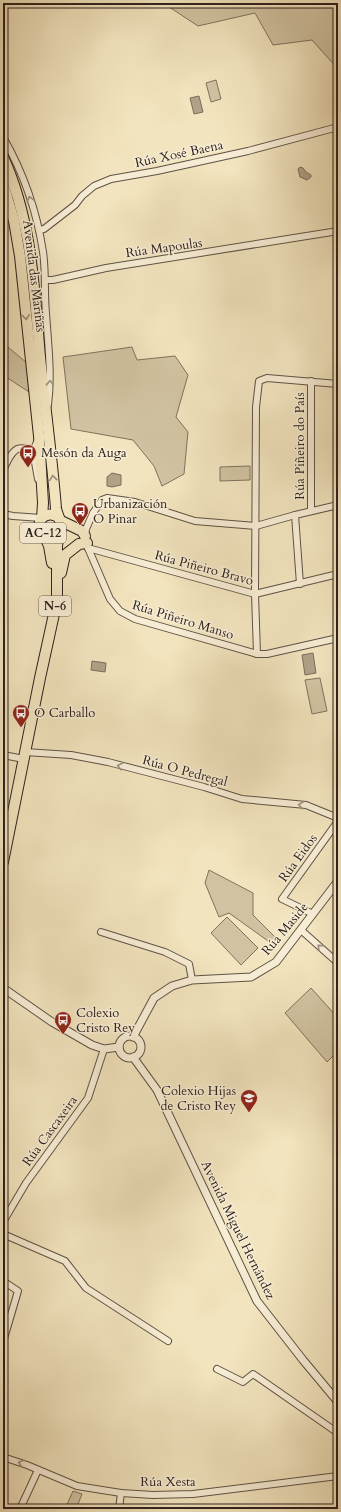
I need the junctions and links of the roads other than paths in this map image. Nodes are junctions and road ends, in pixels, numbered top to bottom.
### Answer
1 (338, 127) edge
2 (3, 137) edge
3 (3, 157) edge
4 (3, 183) edge
5 (39, 230) junction
6 (338, 232) edge
7 (45, 280) junction
8 (311, 381) junction
9 (338, 384) edge
10 (47, 422) junction
11 (39, 436) junction
12 (34, 451) junction
13 (5, 461) edge
14 (3, 470) edge
15 (42, 489) junction
16 (338, 506) edge
17 (311, 511) junction
18 (3, 514) edge
19 (295, 515) junction
20 (42, 518) junction
21 (59, 519) junction
22 (256, 526) junction
23 (59, 532) junction
24 (44, 534) junction
25 (85, 543) junction
26 (338, 574) edge
27 (300, 584) junction
28 (255, 594) junction
29 (57, 596) junction
30 (338, 638) edge
31 (257, 654) junction
32 (40, 678) junction
33 (3, 755) edge
34 (24, 756) junction
35 (338, 818) edge
36 (338, 821) edge
37 (3, 862) edge
38 (338, 882) edge
39 (313, 914) junction
40 (301, 930) junction
41 (102, 932) dead end
42 (338, 963) edge
43 (192, 980) junction
44 (3, 988) edge
45 (133, 1037) junction
46 (119, 1047) junction
47 (104, 1049) junction
48 (133, 1057) junction
49 (3, 1222) edge
50 (3, 1234) edge
51 (3, 1281) edge
52 (168, 1341) dead end
53 (3, 1342) edge
54 (217, 1369) dead end
55 (338, 1402) edge
56 (338, 1433) edge
57 (3, 1457) edge
58 (38, 1470) junction
59 (338, 1476) edge
60 (121, 1493) junction
61 (20, 1509) edge
62 (119, 1509) edge

1 - 5 street, Rúa Xosé Baena
5 -> 2 street, Avenida das Mariñas
3 - 10 highway, Avenida das Mariñas / AC-12
4 -> 11 highway, Avenida das Mariñas / AC-12
5 - 7 street, Avenida das Mariñas
6 - 7 street, Rúa Mapoulas
10 -> 7 street, Avenida das Mariñas
8 - 9 street
8 - 17 street, Rúa Piñeiro do País
8 - 22 street
21 -> 10 highway, Avenida das Mariñas / AC-12
11 - 12 street
11 - 15 highway, Avenida das Mariñas / AC-12
12 - 13 street
12 - 15 street
13 - 14 street
15 - 20 highway, Avenida das Mariñas / AC-12
16 - 17 street
17 - 19 street
18 - 20 street
19 - 22 street
19 - 27 street
20 - 21 highway, AC-12
20 - 24 highway, AC-12
21 - 23 highway, AC-12
21 - 25 highway
22 - 25 street
22 - 28 street
23 - 24 highway, AC-12
23 - 25 highway
23 - 29 highway, N-6
24 - 32 highway, N-6
25 - 28 street, Rúa Piñeiro Bravo
25 - 29 highway
25 - 31 street, Rúa Piñeiro Manso
26 - 27 street, Rúa Piñeiro Bravo
27 - 28 street, Rúa Piñeiro Bravo
28 - 31 street
29 - 32 highway, N-6
30 - 31 street, Rúa Piñeiro Manso
32 - 34 highway, N-6
33 - 34 street, Rúa O Pedregal
35 -> 34 street, Rúa O Pedregal
34 - 37 highway, N-6
36 - 39 street, Rúa Eidos
38 - 39 street, Rúa Maside
39 - 40 street, Rúa Maside
42 -> 40 street
40 - 43 street, Rúa Maside
41 - 43 street
43 - 45 street, Rúa Maside
44 - 47 street
45 - 46 street
45 - 48 street
46 - 47 street
46 - 48 street
47 - 49 street, Rúa Cascaxeira
48 - 55 street, Avenida Miguel Hernández
50 - 52 street
51 - 53 street
54 - 56 street
58 -> 57 street, Rúa Xesta
58 - 60 street, Rúa Xesta
58 - 61 street
59 - 60 street, Rúa Xesta
60 - 62 street

